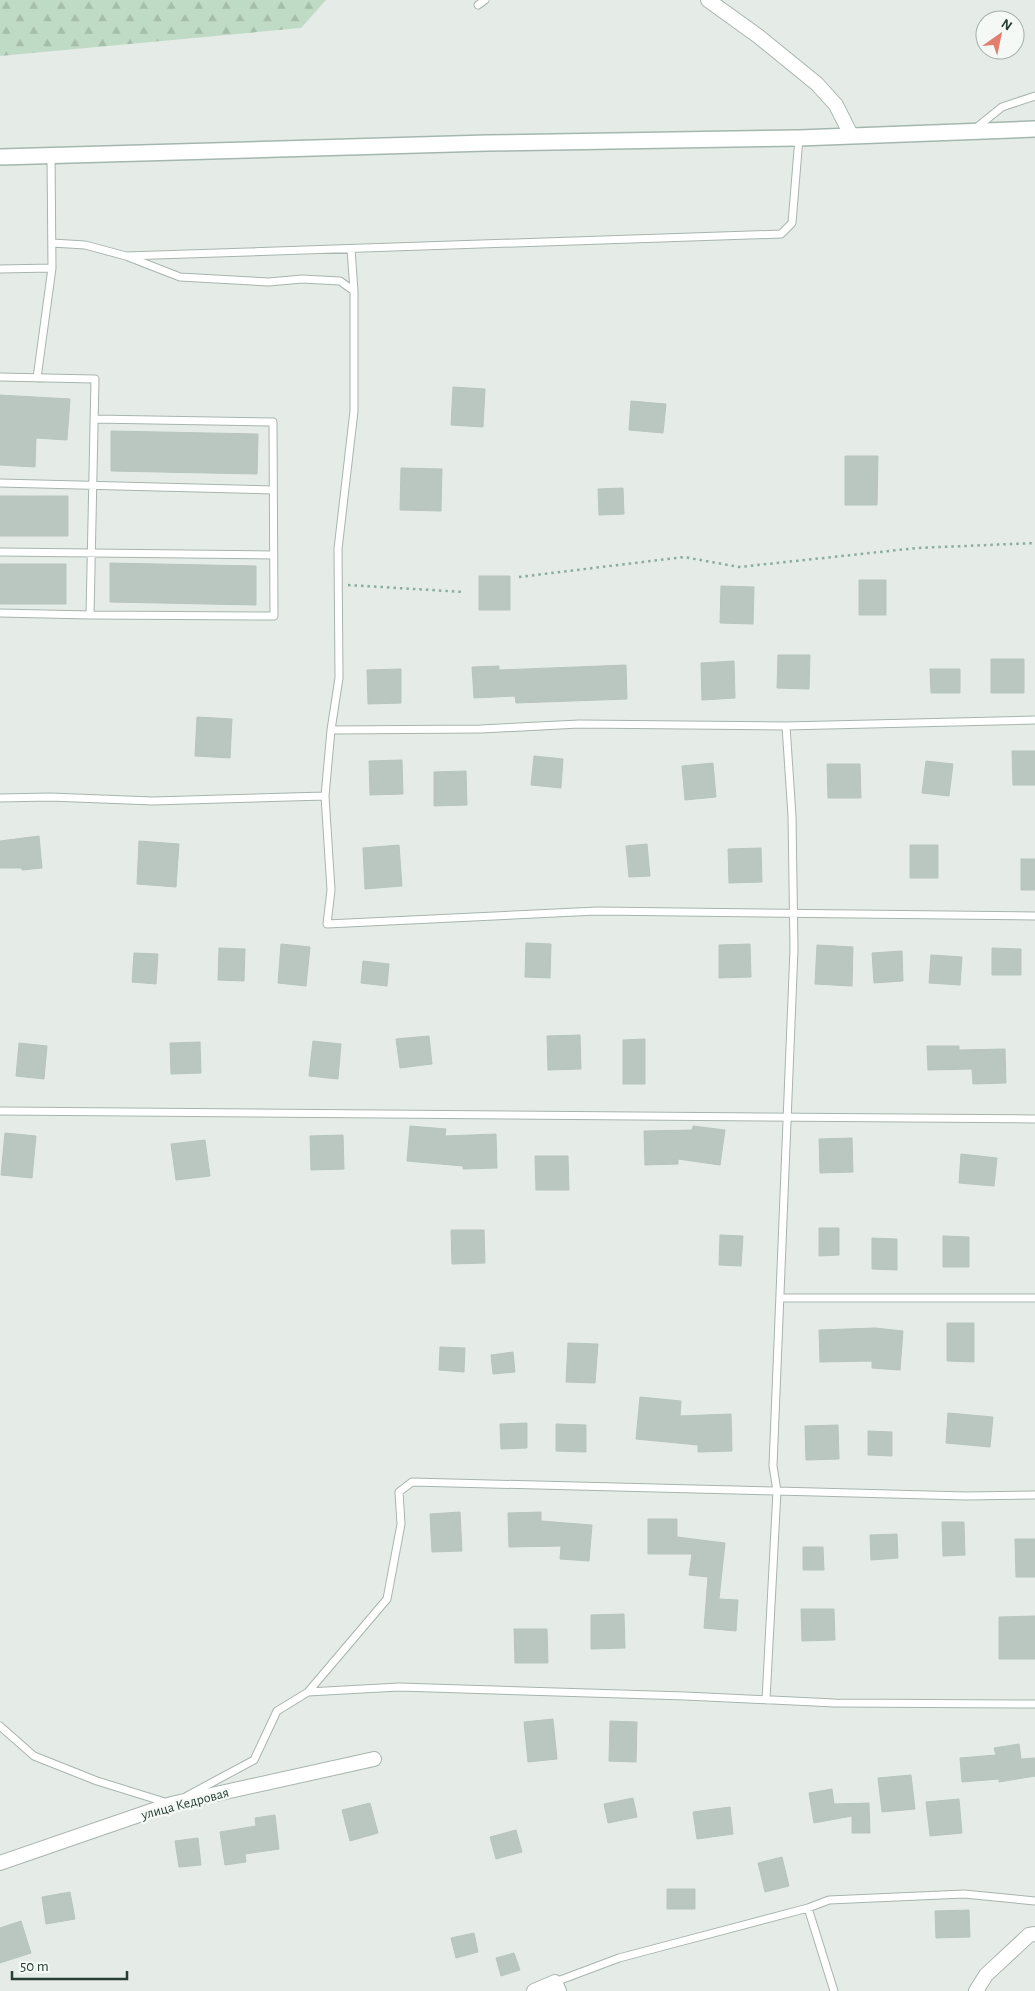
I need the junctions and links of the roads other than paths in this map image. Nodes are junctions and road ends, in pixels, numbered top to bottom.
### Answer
1 (485, 0) edge
2 (708, 0) edge
3 (478, 5) dead end
4 (1035, 96) edge
5 (1035, 129) edge
6 (972, 131) junction
7 (851, 135) junction
8 (799, 138) junction
9 (51, 155) junction
10 (0, 157) edge
11 (52, 243) junction
12 (351, 250) junction
13 (126, 256) junction
14 (52, 268) junction
15 (0, 269) edge
16 (354, 291) junction
17 (0, 377) edge
18 (37, 378) junction
19 (94, 419) junction
20 (0, 483) edge
21 (93, 485) junction
22 (273, 490) junction
23 (0, 552) edge
24 (91, 554) junction
25 (273, 555) junction
26 (0, 613) edge
27 (90, 614) junction
28 (1035, 720) edge
29 (786, 726) junction
30 (331, 730) junction
31 (325, 796) junction
32 (0, 798) edge
33 (793, 914) junction
34 (1035, 916) edge
35 (0, 1110) edge
36 (788, 1117) junction
37 (1035, 1119) edge
38 (780, 1298) junction
39 (1035, 1298) edge
40 (777, 1491) junction
41 (1035, 1495) edge
42 (308, 1692) junction
43 (766, 1700) junction
44 (1035, 1704) edge
45 (0, 1726) edge
46 (374, 1759) dead end
47 (171, 1804) junction
48 (0, 1863) edge
49 (1035, 1901) edge
50 (808, 1908) junction
51 (1035, 1934) edge
52 (557, 1986) edge
53 (534, 1991) edge
54 (834, 1991) edge
55 (976, 1991) edge

1 - 3 lane
2 - 7 street
4 - 6 lane
5 - 6 main road
6 - 7 main road
7 - 8 main road
8 - 9 main road
8 - 12 lane
9 - 10 main road
9 - 11 lane
11 - 13 lane
11 - 14 lane
12 - 13 lane
12 - 16 lane
13 - 16 lane
14 - 15 lane
14 - 18 lane
16 - 30 lane
17 - 18 lane
18 - 19 lane
19 - 21 lane
19 - 22 lane
20 - 21 lane
21 - 22 lane
21 - 24 lane
22 - 25 lane
23 - 24 lane
24 - 25 lane
24 - 27 lane
25 - 27 lane
26 - 27 lane
28 - 29 lane
29 - 30 lane
29 - 33 lane
30 - 31 lane
31 - 32 lane
31 - 33 lane
33 - 34 lane
33 - 36 lane
35 - 36 lane
36 - 37 lane
36 - 38 lane
38 - 39 lane
38 - 40 lane
40 - 41 lane
40 - 42 lane
40 - 43 lane
42 - 43 lane
42 - 47 lane
43 - 44 lane
45 - 47 lane
46 - 47 street, улица Кедровая
47 - 48 street, улица Кедровая
49 - 50 lane
50 - 52 lane
50 - 54 lane
51 - 55 street
52 - 53 street

